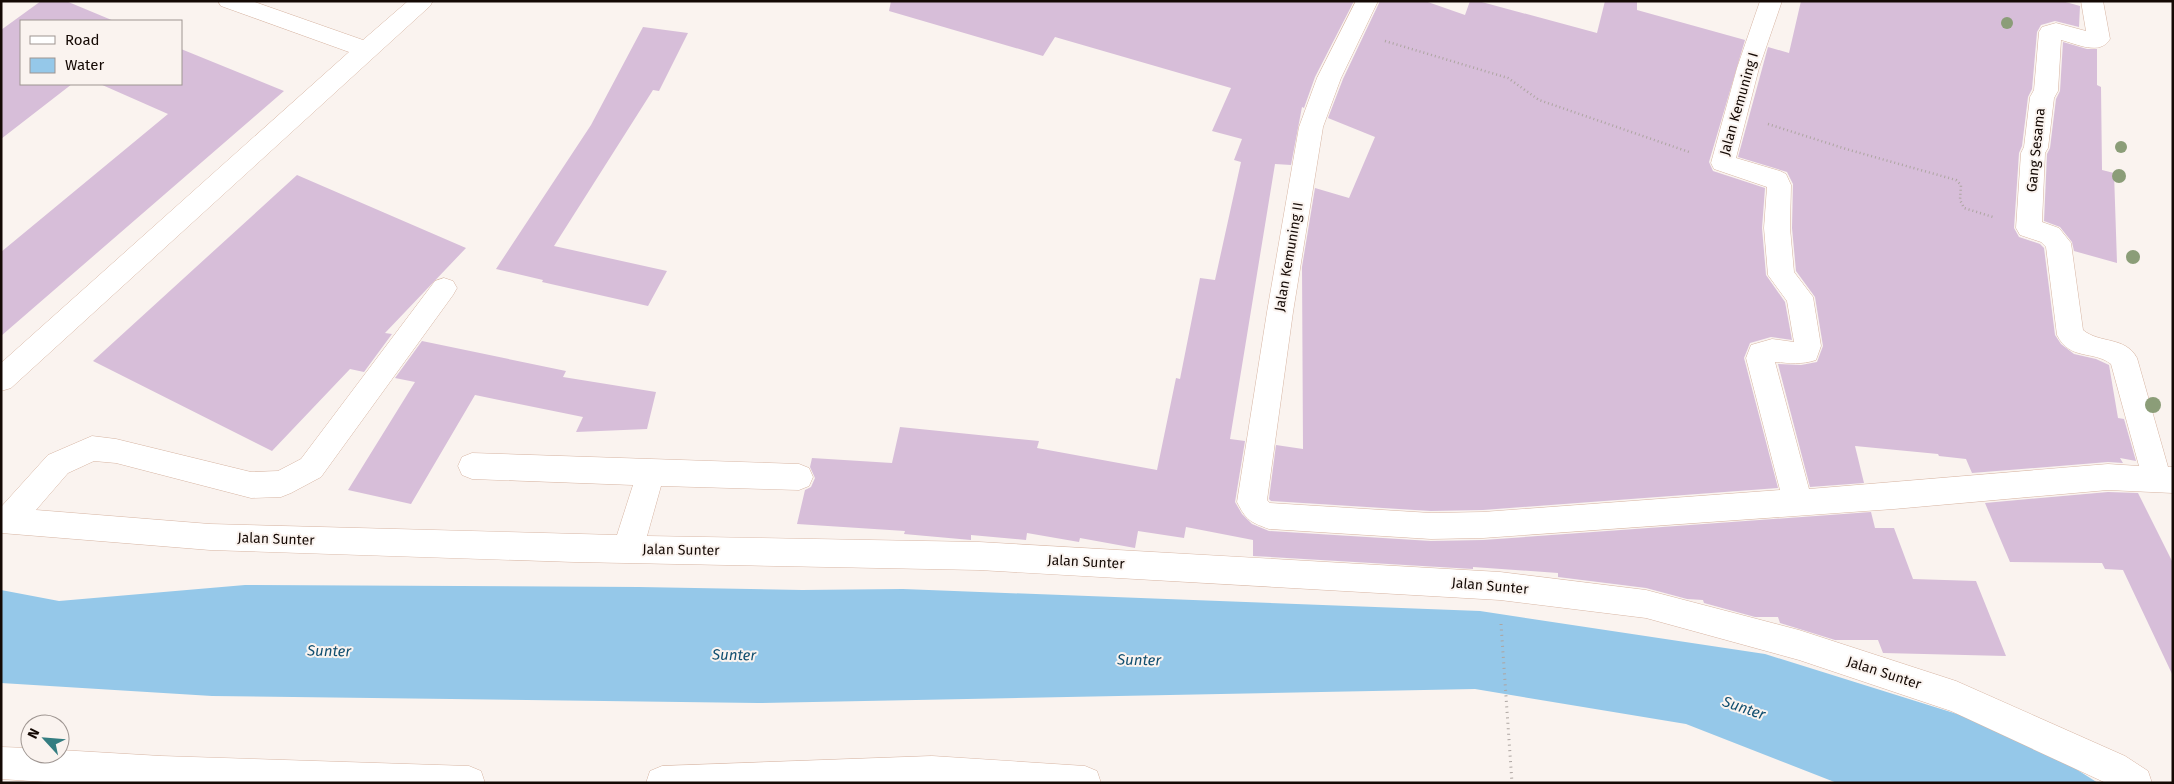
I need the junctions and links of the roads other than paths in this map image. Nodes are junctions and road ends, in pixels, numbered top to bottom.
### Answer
1 (229, 1) edge
2 (422, 1) edge
3 (1368, 1) edge
4 (1771, 1) edge
5 (2092, 1) edge
6 (366, 50) junction
7 (444, 288) dead end
8 (1, 380) edge
9 (472, 466) dead end
10 (651, 473) junction
11 (799, 477) dead end
12 (2165, 479) edge
13 (1798, 502) junction
14 (5, 520) edge
15 (628, 549) junction
16 (1, 763) edge
17 (952, 778) edge
18 (470, 783) edge
19 (662, 783) edge
20 (1085, 783) edge
21 (2136, 783) edge

1 - 6 street
2 - 6 street
3 - 13 street, Jalan Kemuning II
4 - 13 street, Jalan Kemuning I
5 - 12 street, Gang Sesama
6 - 8 street
7 - 14 street
9 - 10 street
10 - 11 street
10 - 15 street
12 - 13 street
14 - 15 street, Jalan Sunter
15 - 21 street, Jalan Sunter
16 - 18 street
17 - 19 street
17 - 20 street

